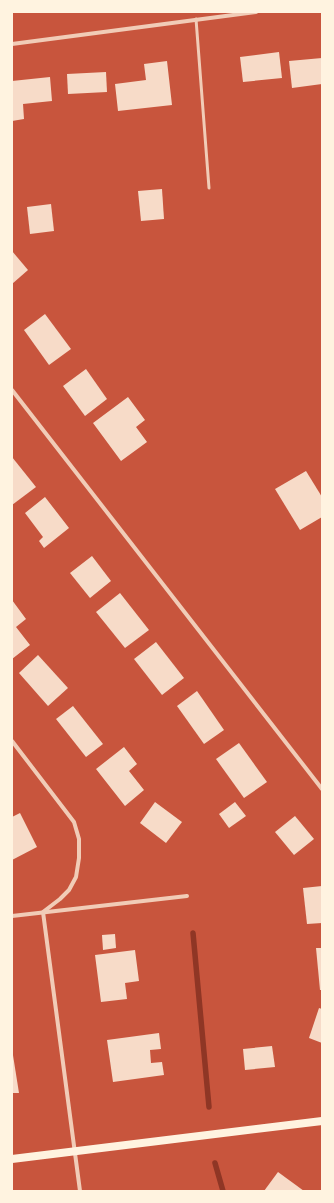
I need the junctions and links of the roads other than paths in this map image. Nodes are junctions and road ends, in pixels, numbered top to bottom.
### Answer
1 (203, 12) edge
2 (256, 12) edge
3 (204, 18) junction
4 (196, 19) junction
5 (12, 44) edge
6 (209, 188) dead end
7 (12, 390) edge
8 (12, 741) edge
9 (322, 789) edge
10 (186, 896) dead end
11 (43, 912) junction
12 (12, 916) edge
13 (322, 1121) edge
14 (75, 1151) junction
15 (12, 1159) edge
16 (80, 1191) edge

1 - 3 street
2 - 3 street
3 - 4 street
4 - 5 street
4 - 6 lane
7 - 9 street
8 - 11 street
10 - 11 street
11 - 12 street
11 - 14 street
13 - 14 main road
14 - 15 main road
14 - 16 street

